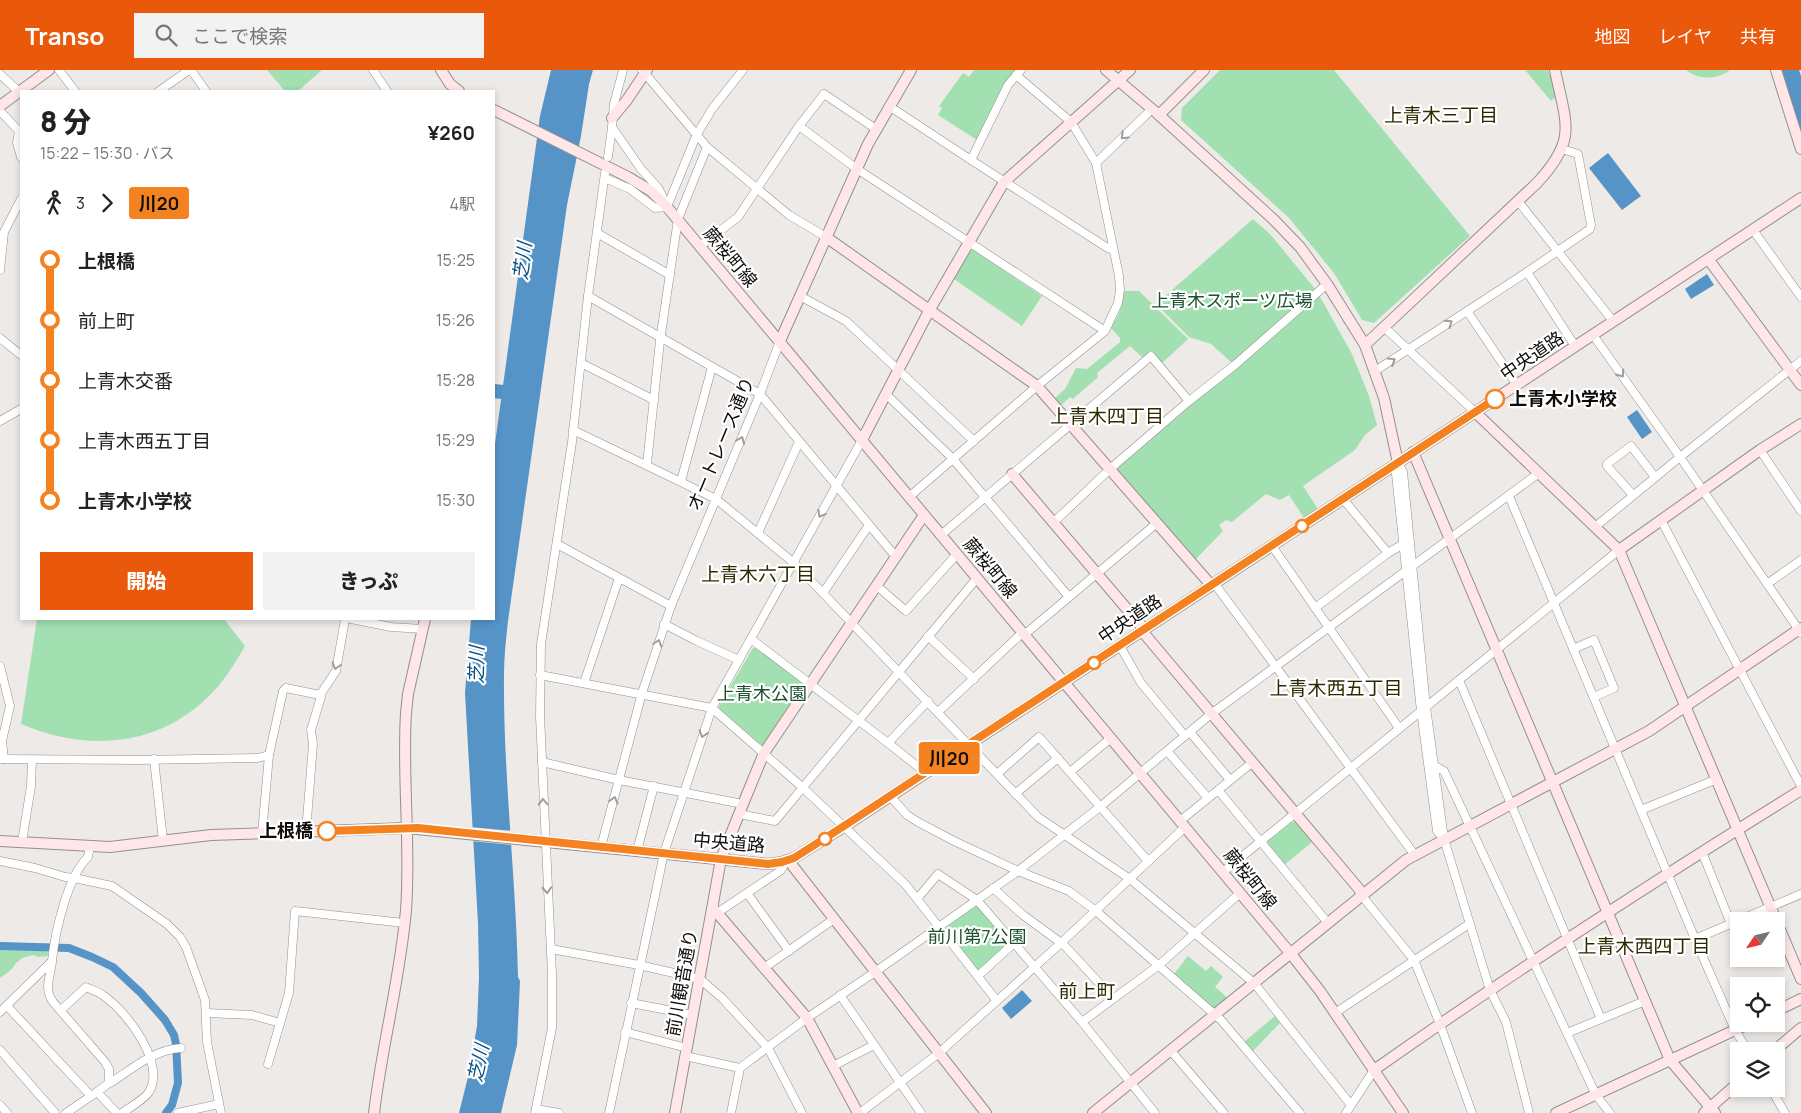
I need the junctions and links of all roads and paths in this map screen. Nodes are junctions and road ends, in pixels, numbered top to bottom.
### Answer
1 (49, 70) edge
2 (59, 70) edge
3 (190, 70) edge
4 (373, 70) edge
5 (441, 70) edge
6 (451, 70) edge
7 (622, 70) edge
8 (911, 70) edge
9 (1106, 70) edge
10 (1130, 70) edge
11 (1204, 70) edge
12 (1555, 70) edge
13 (1776, 70) edge
14 (644, 71) edge
15 (738, 72) edge
16 (1019, 73) edge
17 (0, 74) edge
18 (1118, 81) junction
19 (451, 88) edge
20 (22, 90) edge
21 (74, 90) edge
22 (160, 90) edge
23 (205, 90) edge
24 (385, 90) edge
25 (19, 92) joint
26 (0, 106) edge
27 (889, 106) junction
28 (495, 110) edge
29 (0, 111) edge
30 (1155, 112) junction
31 (612, 122) junction
32 (1071, 122) junction
33 (799, 126) junction
34 (876, 129) junction
35 (696, 136) junction
36 (707, 147) junction
37 (1562, 149) junction
38 (1801, 149) edge
39 (20, 155) edge
40 (608, 157) dead end
41 (970, 160) junction
42 (1096, 163) junction
43 (857, 169) junction
44 (1004, 182) junction
45 (757, 190) junction
46 (1801, 198) edge
47 (1518, 201) junction
48 (20, 202) edge
49 (668, 207) junction
50 (678, 219) junction
51 (1753, 230) junction
52 (2, 231) edge
53 (597, 233) junction
54 (826, 237) junction
55 (968, 242) junction
56 (700, 246) junction
57 (1113, 250) junction
58 (1558, 250) junction
59 (1709, 260) junction
60 (0, 270) edge
61 (1527, 272) junction
62 (670, 275) junction
63 (1327, 284) junction
64 (588, 296) junction
65 (800, 296) junction
66 (1801, 298) edge
67 (929, 311) junction
68 (1467, 311) junction
69 (1613, 321) junction
70 (1384, 327) junction
71 (1105, 331) junction
72 (1593, 334) junction
73 (0, 338) edge
74 (660, 338) junction
75 (780, 341) junction
76 (1365, 345) junction
77 (1575, 346) junction
78 (1409, 350) junction
79 (20, 354) edge
80 (1801, 361) edge
81 (581, 363) junction
82 (712, 367) junction
83 (1790, 369) junction
84 (899, 370) junction
85 (1375, 371) junction
86 (1517, 385) junction
87 (1801, 385) edge
88 (1037, 386) junction
89 (760, 394) junction
90 (886, 394) junction
91 (654, 400) junction
92 (1189, 400) junction
93 (20, 410) edge
94 (1476, 412) junction
95 (0, 421) edge
96 (1801, 424) edge
97 (1071, 425) junction
98 (573, 430) junction
99 (862, 440) junction
100 (974, 441) junction
101 (799, 442) junction
102 (1760, 450) junction
103 (1413, 452) junction
104 (1680, 457) junction
105 (953, 459) junction
106 (1398, 463) junction
107 (647, 464) junction
108 (1110, 469) junction
109 (1539, 473) junction
110 (1012, 474) junction
111 (1655, 477) junction
112 (681, 481) junction
113 (837, 486) junction
114 (1703, 490) junction
115 (1634, 495) junction
116 (1509, 496) junction
117 (909, 497) junction
118 (985, 497) junction
119 (716, 499) junction
120 (1343, 499) junction
121 (1801, 511) edge
122 (924, 515) junction
123 (1661, 520) junction
124 (1054, 522) junction
125 (1157, 523) junction
126 (869, 525) junction
127 (1595, 527) junction
128 (758, 533) junction
129 (941, 535) junction
130 (1450, 539) junction
131 (1406, 543) junction
132 (557, 544) junction
133 (1272, 546) junction
134 (1619, 550) junction
135 (1388, 553) junction
136 (956, 554) junction
137 (896, 558) junction
138 (1801, 560) edge
139 (794, 563) junction
140 (1409, 570) junction
141 (1097, 574) junction
142 (619, 578) junction
143 (977, 578) junction
144 (1212, 584) junction
145 (1767, 584) junction
146 (877, 586) junction
147 (824, 593) junction
148 (1069, 597) junction
149 (1554, 603) junction
150 (670, 606) junction
151 (1315, 608) junction
152 (345, 620) edge
153 (357, 620) edge
154 (853, 623) junction
155 (424, 624) edge
156 (664, 624) junction
157 (1329, 628) junction
158 (1143, 630) junction
159 (1800, 630) edge
160 (1023, 634) junction
161 (928, 636) junction
162 (751, 639) junction
163 (1120, 646) junction
164 (1573, 648) junction
165 (1497, 649) junction
166 (739, 660) junction
167 (0, 666) edge
168 (1276, 667) junction
169 (1740, 669) junction
170 (899, 672) junction
171 (540, 675) junction
172 (974, 679) junction
173 (1459, 680) junction
174 (1064, 682) junction
175 (584, 683) junction
176 (811, 685) junction
177 (642, 693) junction
178 (320, 695) junction
179 (1594, 697) junction
180 (928, 702) junction
181 (1687, 706) junction
182 (712, 708) junction
183 (1424, 709) junction
184 (938, 712) junction
185 (1212, 714) junction
186 (858, 720) junction
187 (1399, 728) junction
188 (1187, 734) junction
189 (1111, 738) junction
190 (888, 743) junction
191 (968, 745) junction
192 (1616, 749) junction
193 (1168, 751) junction
194 (764, 753) junction
195 (269, 755) junction
196 (1058, 758) junction
197 (2, 759) edge
198 (154, 759) junction
199 (32, 760) junction
200 (542, 762) junction
201 (1253, 762) junction
202 (1431, 764) junction
203 (1350, 768) junction
204 (1070, 772) junction
205 (926, 773) junction
206 (997, 774) junction
207 (1141, 774) junction
208 (619, 780) junction
209 (1230, 780) junction
210 (1717, 780) junction
211 (1553, 782) junction
212 (654, 786) junction
213 (1801, 786) edge
214 (802, 788) junction
215 (1218, 790) junction
216 (1801, 790) edge
217 (684, 792) junction
218 (1015, 794) junction
219 (890, 796) junction
220 (1208, 798) junction
221 (743, 804) junction
222 (1511, 804) junction
223 (1101, 806) junction
224 (1641, 810) junction
225 (1295, 812) junction
226 (739, 814) junction
227 (1183, 824) junction
228 (1470, 825) junction
229 (844, 826) junction
230 (406, 828) junction
231 (1738, 830) junction
232 (306, 832) junction
233 (262, 833) junction
234 (1065, 834) junction
235 (1444, 839) junction
236 (163, 840) junction
237 (0, 841) edge
238 (540, 841) junction
239 (1260, 841) junction
240 (22, 842) junction
241 (90, 845) junction
242 (602, 847) junction
243 (637, 850) junction
244 (1702, 852) junction
245 (664, 853) junction
246 (1414, 854) junction
247 (721, 859) junction
248 (0, 861) edge
249 (785, 861) junction
250 (1148, 861) junction
251 (1018, 872) junction
252 (1223, 872) junction
253 (1668, 874) junction
254 (74, 878) junction
255 (1130, 878) junction
256 (993, 888) junction
257 (747, 893) junction
258 (1240, 893) junction
259 (1801, 894) edge
260 (1362, 896) junction
261 (917, 899) junction
262 (977, 900) junction
263 (1771, 907) junction
264 (715, 910) junction
265 (1096, 911) junction
266 (1607, 912) junction
267 (1759, 912) edge
268 (834, 919) junction
269 (1730, 922) edge
270 (404, 923) junction
271 (1328, 923) junction
272 (1469, 924) junction
273 (1730, 924) edge
274 (938, 928) junction
275 (1195, 932) junction
276 (1695, 938) junction
277 (1568, 939) junction
278 (1014, 943) junction
279 (1061, 943) junction
280 (551, 949) junction
281 (789, 951) junction
282 (1291, 954) junction
283 (1414, 960) junction
284 (52, 961) junction
285 (1533, 962) junction
286 (639, 965) junction
287 (1159, 965) junction
288 (1034, 967) junction
289 (764, 968) junction
290 (875, 972) junction
291 (978, 976) junction
292 (1801, 978) edge
293 (700, 979) junction
294 (1254, 983) junction
295 (1490, 990) junction
296 (840, 995) junction
297 (1113, 998) junction
298 (1801, 999) edge
299 (997, 1001) junction
300 (1644, 1001) junction
301 (631, 1004) junction
302 (7, 1006) junction
303 (1785, 1007) edge
304 (61, 1010) junction
305 (0, 1012) edge
306 (206, 1013) junction
307 (1335, 1014) junction
308 (693, 1015) junction
309 (1215, 1015) junction
310 (807, 1018) junction
311 (1730, 1018) edge
312 (1601, 1019) junction
313 (1082, 1022) junction
314 (280, 1023) junction
315 (1440, 1024) junction
316 (1801, 1028) edge
317 (625, 1032) junction
318 (1731, 1032) edge
319 (1567, 1033) junction
320 (1785, 1042) edge
321 (874, 1044) junction
322 (181, 1048) dead end
323 (768, 1048) junction
324 (0, 1050) edge
325 (1170, 1050) junction
326 (686, 1052) junction
327 (938, 1053) junction
328 (150, 1057) junction
329 (1670, 1060) junction
330 (268, 1064) dead end
331 (833, 1066) junction
332 (740, 1068) junction
333 (1374, 1070) junction
334 (900, 1082) junction
335 (108, 1083) junction
336 (1130, 1083) junction
337 (1730, 1091) edge
338 (94, 1094) junction
339 (1596, 1095) junction
340 (1776, 1097) edge
341 (219, 1104) junction
342 (0, 1105) edge
343 (1351, 1105) junction
344 (536, 1111) edge
345 (1710, 1111) edge
346 (7, 1113) edge
347 (55, 1113) edge
348 (66, 1113) edge
349 (117, 1113) edge
350 (122, 1113) edge
351 (178, 1113) edge
352 (221, 1113) edge
353 (374, 1113) edge
354 (559, 1113) edge
355 (609, 1113) edge
356 (675, 1113) edge
357 (731, 1113) edge
358 (802, 1113) edge
359 (859, 1113) edge
360 (921, 1113) edge
361 (986, 1113) edge
362 (1093, 1113) edge
363 (1155, 1113) edge
364 (1224, 1113) edge
365 (1300, 1113) edge
366 (1346, 1113) edge
367 (1403, 1113) edge
368 (1472, 1113) edge
369 (1528, 1113) edge
370 (1556, 1113) edge
371 (1610, 1113) edge
372 (1785, 1113) edge

1 - 20 street
2 - 21 street
3 - 22 street
3 - 23 street
4 - 24 street
5 - 19 street
6 - 19 street
7 - 31 street
8 - 27 street, オートレース通り
9 - 18 street
10 - 18 street
11 - 30 street
12 - 37 street
13 - 38 street
14 - 31 street
14 - 35 street
15 - 35 street
16 - 32 street
16 - 41 street
17 - 25 street
18 - 30 street
18 - 32 street
25 - 26 street
27 - 34 street, オートレース通り
27 - 41 street
28 - 49 street, 蕨桜町線
29 - 39 street
30 -> 42 street
30 - 63 street
31 - 40 street
31 - 49 street
32 - 42 street
32 - 44 street
33 - 34 street
33 - 43 street
33 - 45 street
34 - 43 street, オートレース通り
35 - 36 street
35 - 49 street
36 - 45 street
36 - 50 street
37 - 47 street
37 - 58 street
41 - 44 street
42 - 57 street
43 - 54 street, オートレース通り
43 - 55 street
44 - 55 street
44 - 57 street
45 - 54 street
45 - 56 street
46 - 51 street, 中央道路
47 - 58 street
47 - 70 street
48 - 52 street
49 - 50 street, 蕨桜町線
49 - 53 street
50 - 56 street, 蕨桜町線
50 - 62 street
51 - 59 street, 中央道路
51 - 66 street
52 - 60 street
53 - 62 street
53 - 64 street
54 - 65 street, オートレース通り
54 - 67 street
55 - 67 street
55 - 71 street
56 - 75 street, 蕨桜町線
57 - 71 street
58 - 61 street
58 - 69 street
59 - 69 street, 中央道路
59 - 83 street
61 - 68 street
61 - 77 street
62 - 74 street
63 - 76 street
63 - 92 street
64 - 74 street
64 - 81 street
65 - 75 street, オートレース通り
65 - 84 street
67 - 84 street
67 - 88 street
78 -> 68 street
68 - 86 street
69 - 72 street, 中央道路
70 - 76 street
70 - 78 street
71 - 88 street
72 - 77 street, 中央道路
72 -> 104 street
73 - 79 street
74 - 82 street
74 - 91 street
75 - 89 street, オートレース通り
75 - 99 street, 蕨桜町線
76 - 85 street
77 - 86 street, 中央道路
85 -> 78 street
78 - 94 street
80 - 83 street
81 - 91 street
81 - 98 street
82 - 89 street
82 - 112 street
83 - 87 street
83 - 104 street
84 - 90 street
84 - 100 street
85 - 106 street
86 - 94 street, 中央道路
88 - 97 street
88 - 100 street
89 - 101 street
119 -> 89 street, オートレース通り
90 - 99 street
90 - 105 street
91 - 107 street
92 - 97 street
92 - 108 street
93 - 95 street
94 - 103 street, 中央道路
94 - 109 street
96 - 102 street
97 - 108 street
97 - 110 street
98 - 107 street
98 - 132 street
99 - 113 street
99 - 117 street, 蕨桜町線
100 - 105 street
101 - 113 street
101 - 128 street
102 - 114 street
102 - 121 street
103 - 106 street, 中央道路
103 - 130 street
104 - 111 street
104 - 114 street
105 - 117 street
105 - 118 street
106 - 120 street, 中央道路
106 - 131 street
107 - 112 street
108 - 124 street
108 - 125 street
109 - 116 street
109 - 127 street
110 - 118 street
110 - 124 street
111 - 115 street
111 - 115 street
112 - 119 street
113 - 126 street
113 -> 139 street
114 - 123 street
114 - 145 street
115 - 127 street
116 - 130 street
116 - 149 street
117 - 122 street, 蕨桜町線
118 - 129 street
118 - 148 street
119 - 128 street
119 - 150 street, オートレース通り
120 - 133 street, 中央道路
120 - 135 street
122 - 129 street, 蕨桜町線
122 - 137 street, 前川観音通り
123 - 134 street
123 - 169 street
124 - 141 street
125 - 141 street
125 - 144 street
126 - 137 street
126 - 147 street
127 - 134 street
128 - 139 street
129 - 136 street, 蕨桜町線
130 - 140 street
130 - 165 street
131 - 135 street
131 - 140 street
132 - 142 street
132 - 171 street
133 - 144 street, 中央道路
133 - 151 street
134 - 149 street
134 - 181 street
135 - 151 street
136 - 143 street, 蕨桜町線
136 - 146 street
137 - 146 street, 前川観音通り
138 - 145 street
139 - 147 street
139 - 162 street
140 - 157 street
140 - 183 street
141 - 148 street
141 - 158 street
142 - 150 street
142 - 175 street
143 - 160 street, 蕨桜町線
143 - 161 street
144 - 158 street, 中央道路
144 - 168 street
145 - 159 street
146 - 154 street, 前川観音通り
147 - 154 street
148 - 160 street
149 - 164 street
149 - 165 street
150 - 156 street, オートレース通り
151 - 157 street
152 -> 178 street
153 - 155 street
154 - 170 street
154 - 176 street, 前川観音通り
155 - 230 street
156 - 166 street
177 -> 156 street, オートレース通り
157 - 168 street
157 - 187 street
158 - 163 street, 中央道路
158 - 185 street
159 - 169 street
160 - 172 street
160 - 174 street, 蕨桜町線
161 - 170 street
161 - 172 street
162 - 166 street
162 - 176 street
163 - 174 street, 中央道路
163 - 188 street
164 - 179 street
164 - 179 street
165 - 173 street
165 - 211 street
166 - 182 street
167 - 197 street
168 - 185 street
168 - 203 street
169 - 181 street
169 - 213 street
170 - 180 street
170 - 186 street
171 - 175 street
171 - 200 street
172 - 184 street
173 - 183 street
173 - 222 street
174 - 189 street, 蕨桜町線
174 - 191 street, 中央道路
175 - 177 street
176 - 186 street
176 - 194 street, 前川観音通り
177 - 182 street
177 - 208 street, オートレース通り
178 - 195 street
178 - 232 street
179 - 192 street
180 - 184 street
180 - 190 street
181 - 192 street
181 - 210 street
182 - 194 street
182 -> 217 street
183 - 187 street
183 - 202 street
184 - 191 street
185 - 188 street
185 - 201 street
186 - 190 street
186 - 214 street
187 - 203 street
188 - 193 street
188 - 209 street
189 - 204 street
189 - 207 street, 蕨桜町線
190 - 205 street
191 - 205 street, 中央道路
191 - 206 street
192 - 211 street
192 - 224 street
193 - 207 street
193 - 220 street
194 - 214 street
194 - 221 street, 前川観音通り
195 - 198 street
195 - 233 street
196 - 204 street
196 - 206 street
196 - 218 street
197 - 199 street
198 - 199 street
198 - 236 street
199 - 240 street
200 - 208 street
238 -> 200 street
201 - 209 street
201 - 225 street
202 - 228 street
202 - 235 street
203 - 225 street
203 - 246 street
204 - 223 street
205 - 219 street, 中央道路
206 - 218 street
207 - 223 street
207 - 227 street, 蕨桜町線
208 - 212 street
242 -> 208 street, オートレース通り
209 - 215 street
210 - 224 street
210 - 231 street
211 - 222 street
211 - 266 street
212 - 217 street
212 - 243 street
214 - 226 street
214 - 229 street
215 - 220 street
215 - 239 street
216 - 231 street
217 - 221 street
217 - 245 street
218 - 234 street
219 - 229 street, 中央道路
219 - 251 street
220 - 227 street
221 - 226 street, 前川観音通り
222 - 228 street
222 - 277 street
223 - 234 street
223 - 250 street
224 - 253 street
225 - 239 street
225 - 260 street
226 - 247 street, 前川観音通り
227 - 250 street
227 - 252 street, 蕨桜町線
228 - 235 street
228 - 285 street
229 - 249 street, 中央道路
229 - 261 street
230 - 232 street, 中央道路
230 - 238 street, 中央道路
230 - 270 street
231 - 244 street
231 - 263 street
232 - 233 street, 中央道路
233 - 236 street, 中央道路
234 - 251 street
234 - 255 street
235 - 246 street
235 - 272 street
236 - 241 street, 中央道路
237 - 240 street, 中央道路
238 - 242 street, 中央道路
238 -> 280 street
239 - 252 street
239 - 271 street
240 - 241 street, 中央道路
241 - 254 street
242 - 243 street, 中央道路
243 - 245 street, 中央道路
244 - 253 street
244 - 269 street
245 - 247 street, 中央道路
245 - 286 street
246 - 260 street
247 - 249 street, 中央道路
247 - 264 street, 前川観音通り
248 - 254 street
249 - 257 street
249 - 268 street
250 - 255 street
251 - 256 street
251 - 265 street
252 - 258 street, 蕨桜町線
253 - 266 street
253 - 276 street
254 - 284 street
254 - 306 street
255 - 265 street
255 - 275 street
256 - 262 street
256 - 279 street
257 - 264 street
257 - 281 street
258 - 275 street
258 - 282 street, 蕨桜町線
259 - 263 street
260 - 271 street
260 - 283 street
261 - 262 street
261 - 274 street
262 - 274 street
262 - 278 street
263 - 267 street
263 - 292 street
264 - 289 street
264 - 293 street, 前川観音通り
265 - 279 street
265 - 287 street
266 - 277 street
266 - 300 street
268 - 281 street
268 - 290 street
270 - 314 street
270 - 353 street
271 - 282 street
272 - 283 street
272 - 295 street
273 - 276 street
274 - 290 street
274 - 291 street
275 - 287 street
275 - 294 street
276 - 311 street
277 - 285 street
277 - 312 street
278 - 288 street
278 - 291 street
279 - 288 street
279 - 297 street
280 - 286 street
280 - 344 street
281 - 289 street
282 - 294 street
282 - 307 street, 蕨桜町線
283 - 307 street
283 - 315 street
284 - 302 street
284 - 304 street
285 - 295 street
285 - 319 street
286 - 293 street
286 - 301 street
287 - 297 street
287 - 309 street
288 - 299 street
288 - 313 street
289 - 310 street
290 - 296 street
290 - 327 street
291 - 299 street
293 - 308 street, 前川観音通り
293 - 323 street
294 - 309 street
294 - 343 street
295 - 315 street
295 - 369 street
296 - 310 street
296 - 321 street
297 - 313 street
298 - 303 street
299 - 327 street
300 - 312 street
300 - 329 street
301 - 308 street
301 - 317 street
302 - 305 street
302 - 338 street
304 - 328 street
304 - 335 street
306 - 314 street
306 - 341 street
307 - 333 street, 蕨桜町線
308 - 326 street, 前川観音通り
309 - 325 street
309 - 365 street
310 - 323 street
310 - 331 street
312 - 319 street
313 - 336 street
314 - 330 street
315 - 333 street
315 - 368 street
316 - 320 street
317 - 326 street
317 - 355 street
318 - 329 street
319 - 339 street
321 - 331 street
321 - 334 street
322 - 328 street
323 - 332 street
323 - 358 street
324 - 347 street
325 - 336 street
325 - 364 street
326 - 332 street
326 - 356 street, 前川観音通り
327 - 334 street
327 - 361 street
328 - 335 street
328 - 350 street
329 - 339 street
329 - 345 street
331 - 359 street
332 - 357 street
333 - 343 street
333 - 367 street, 蕨桜町線
334 - 359 street
334 - 360 street
335 - 338 street
336 - 362 street
336 - 363 street
337 - 345 street
338 - 348 street
338 - 349 street
339 - 370 street
339 - 371 street
340 - 372 street
341 - 351 street
341 - 352 street
342 - 346 street
343 - 366 street
344 - 354 street

